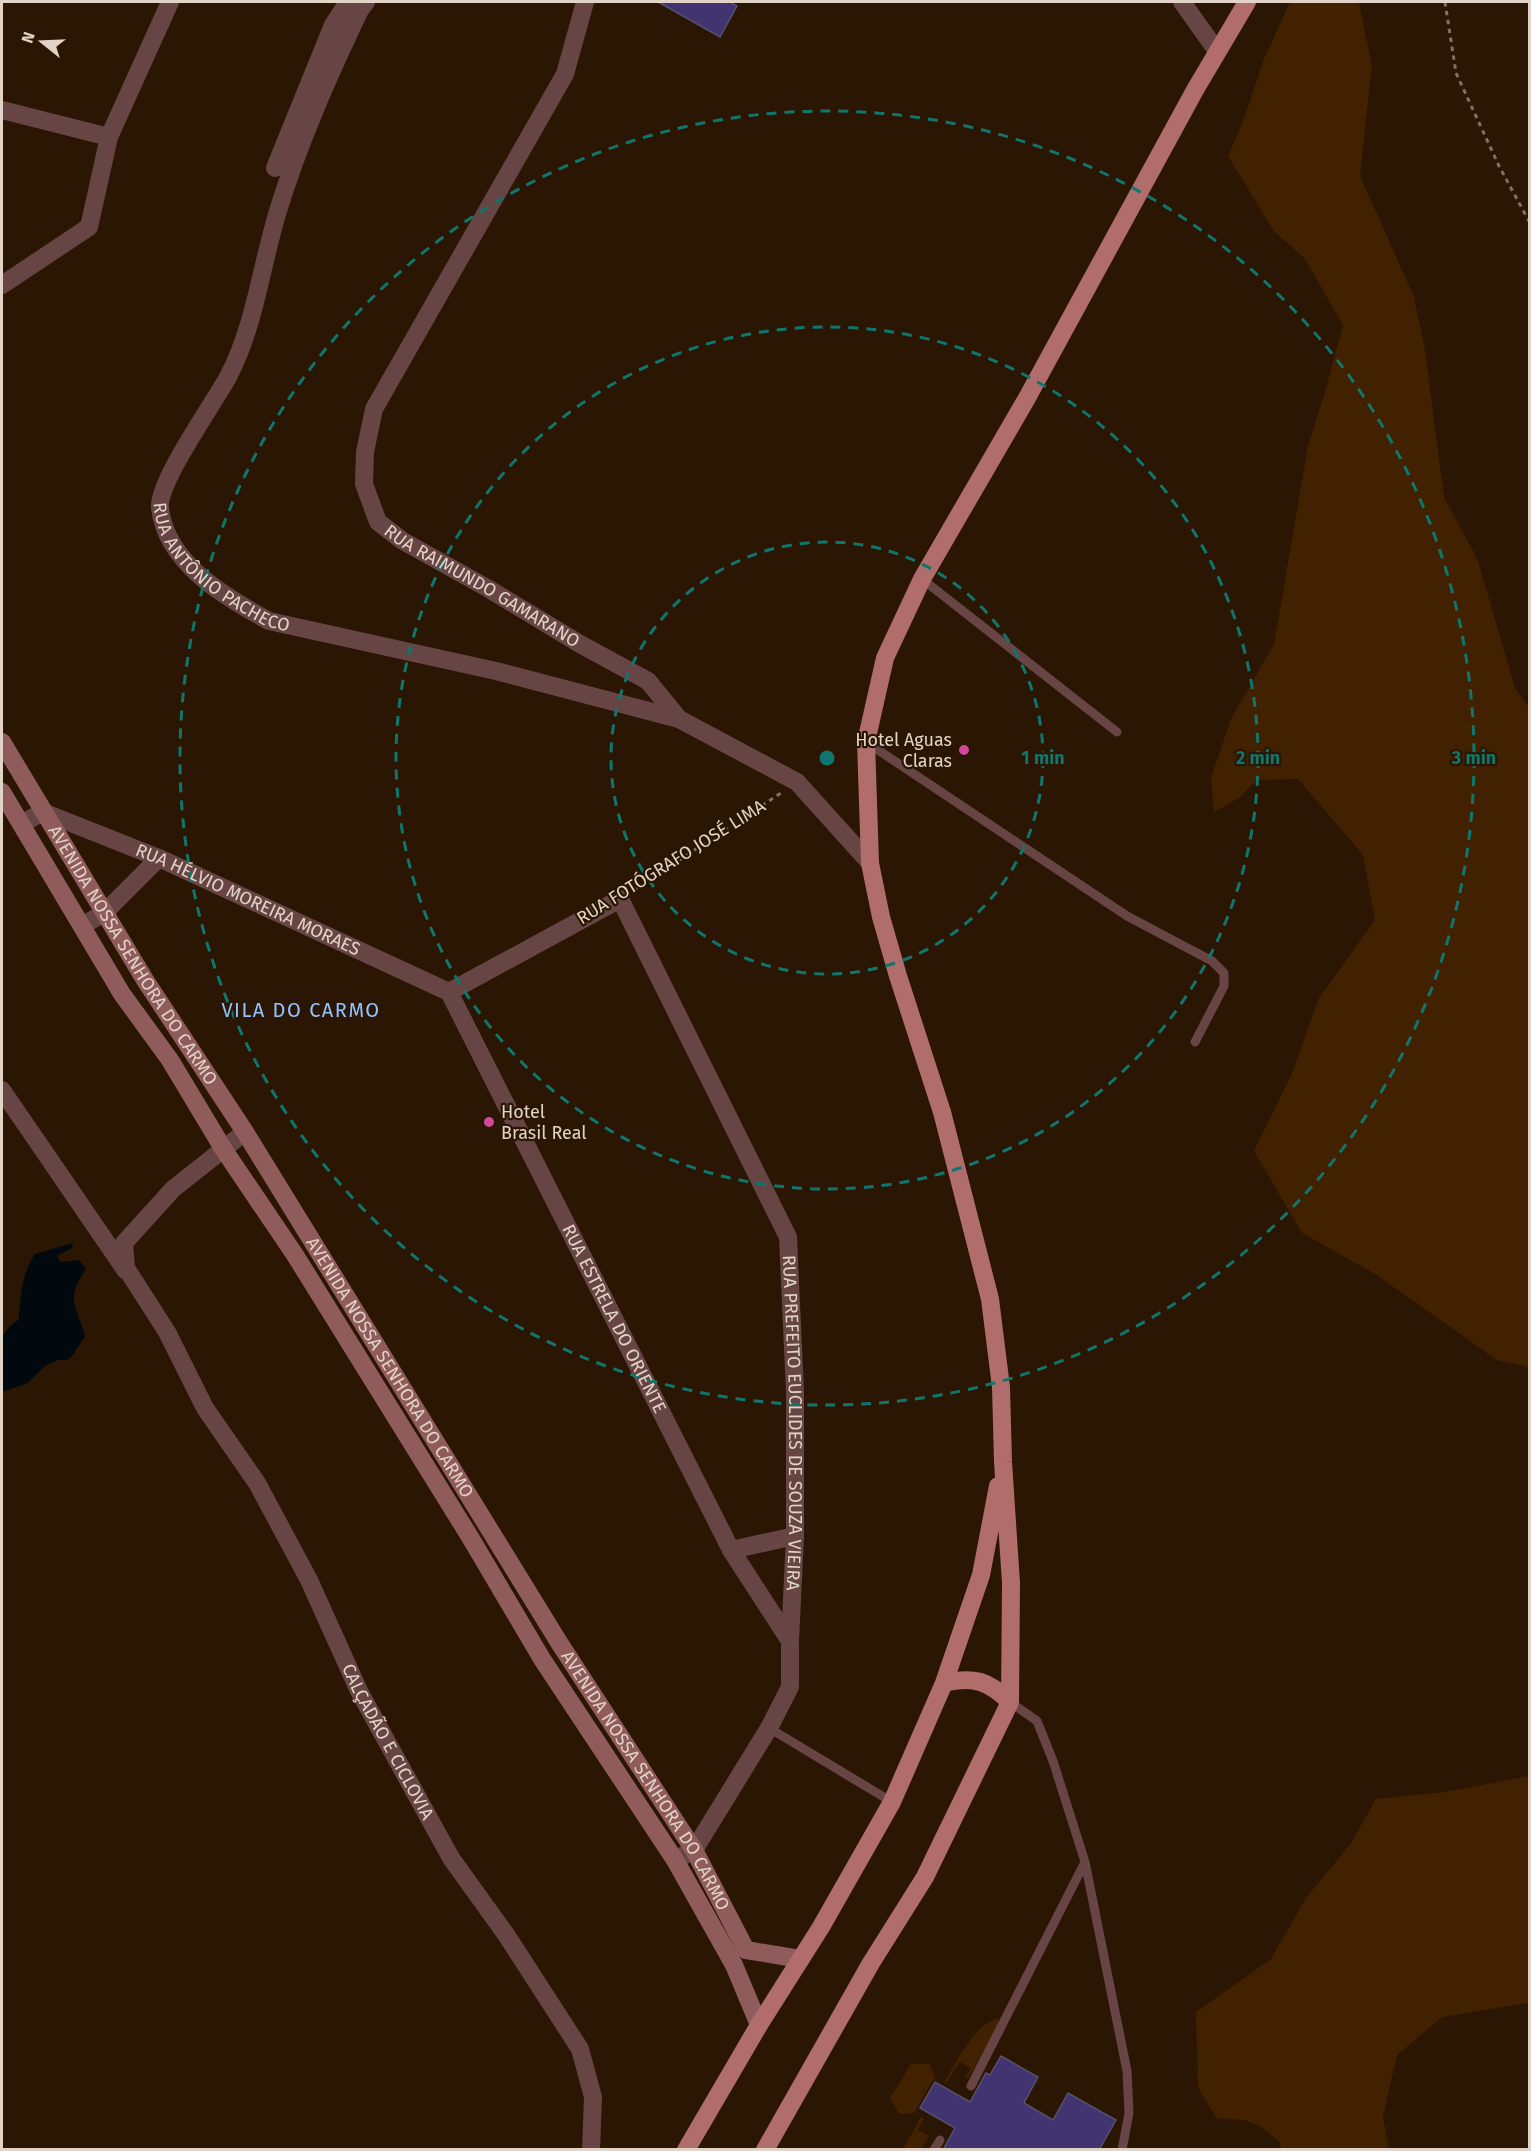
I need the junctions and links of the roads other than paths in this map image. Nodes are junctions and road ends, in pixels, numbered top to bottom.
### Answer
1 (170, 2) edge
2 (348, 2) edge
3 (366, 2) edge
4 (585, 2) edge
5 (1182, 2) edge
6 (1247, 2) edge
7 (1217, 51) junction
8 (2, 110) edge
9 (109, 137) junction
10 (274, 168) dead end
11 (2, 285) edge
12 (922, 579) junction
13 (678, 718) junction
14 (1117, 732) dead end
15 (2, 742) edge
16 (866, 742) junction
17 (2, 792) edge
18 (43, 812) junction
19 (21, 824) junction
20 (159, 858) junction
21 (870, 863) junction
22 (620, 899) joint
23 (104, 913) junction
24 (82, 926) junction
25 (448, 992) junction
26 (1195, 1042) dead end
27 (187, 1047) junction
28 (170, 1060) junction
29 (2, 1090) edge
30 (245, 1132) junction
31 (224, 1150) junction
32 (311, 1241) junction
33 (295, 1255) junction
34 (167, 1332) junction
35 (1003, 1462) junction
36 (488, 1523) junction
37 (795, 1536) junction
38 (470, 1537) junction
39 (731, 1550) junction
40 (790, 1641) junction
41 (560, 1644) junction
42 (542, 1659) junction
43 (944, 1683) junction
44 (1010, 1702) junction
45 (770, 1728) junction
46 (892, 1802) junction
47 (694, 1850) junction
48 (675, 1860) junction
49 (1085, 1862) junction
50 (800, 1959) junction
51 (759, 2025) junction
52 (971, 2086) dead end
53 (940, 2140) dead end
54 (591, 2150) edge
55 (686, 2150) edge
56 (765, 2150) edge
57 (934, 2150) edge
58 (1122, 2150) edge

1 - 9 street
2 - 10 street
3 - 13 street, RUA ANTÔNIO PACHECO
4 - 13 street, RUA RAIMUNDO GAMARANO
5 - 7 street
6 - 7 main road
7 - 12 main road
8 - 9 street
9 - 11 street
12 - 14 lane
12 - 16 main road
13 - 21 street, RUA RAIMUNDO GAMARANO
15 - 18 street, AVENIDA NOSSA SENHORA DO CARMO
16 - 21 main road
16 - 26 lane
17 - 19 street, AVENIDA NOSSA SENHORA DO CARMO
18 - 19 street
18 - 20 street, RUA HÉLVIO MOREIRA MORAES
18 - 23 street, AVENIDA NOSSA SENHORA DO CARMO
19 - 24 street, AVENIDA NOSSA SENHORA DO CARMO
20 - 23 street
20 - 25 street, RUA HÉLVIO MOREIRA MORAES
21 - 35 main road
22 - 25 street, RUA FOTÓGRAFO JOSÉ LIMA
22 - 37 street, RUA PREFEITO EUCLIDES DE SOUZA VIEIRA
23 - 24 street
23 - 27 street, AVENIDA NOSSA SENHORA DO CARMO
24 - 28 street, AVENIDA NOSSA SENHORA DO CARMO
25 - 39 street, RUA ESTRELA DO ORIENTE
27 - 28 street
27 - 30 street, AVENIDA NOSSA SENHORA DO CARMO
28 - 31 street, AVENIDA NOSSA SENHORA DO CARMO
29 - 34 street
30 - 31 street
30 - 32 street, AVENIDA NOSSA SENHORA DO CARMO
31 - 33 street, AVENIDA NOSSA SENHORA DO CARMO
31 - 34 street
32 - 33 street
32 - 36 street, AVENIDA NOSSA SENHORA DO CARMO
33 - 38 street, AVENIDA NOSSA SENHORA DO CARMO
34 - 54 street, CALÇADÃO E CICLOVIA
35 - 43 main road
35 - 44 main road
36 - 38 street
36 - 41 street, AVENIDA NOSSA SENHORA DO CARMO
37 - 39 street
37 - 40 street, RUA PREFEITO EUCLIDES DE SOUZA VIEIRA
38 - 42 street, AVENIDA NOSSA SENHORA DO CARMO
39 - 40 street, RUA ESTRELA DO ORIENTE
40 - 45 street, RUA PREFEITO EUCLIDES DE SOUZA VIEIRA
41 - 42 street
41 - 47 street, AVENIDA NOSSA SENHORA DO CARMO
42 - 48 street, AVENIDA NOSSA SENHORA DO CARMO
43 - 44 main road
43 - 46 main road
44 - 49 lane
44 - 56 main road
45 - 46 lane
45 - 47 street, RUA PREFEITO EUCLIDES DE SOUZA VIEIRA
46 - 50 main road
47 - 48 street
47 - 50 street, AVENIDA NOSSA SENHORA DO CARMO
48 - 51 street, AVENIDA NOSSA SENHORA DO CARMO
49 - 52 lane
49 - 58 lane
50 - 51 main road
51 - 55 main road
53 - 57 lane

